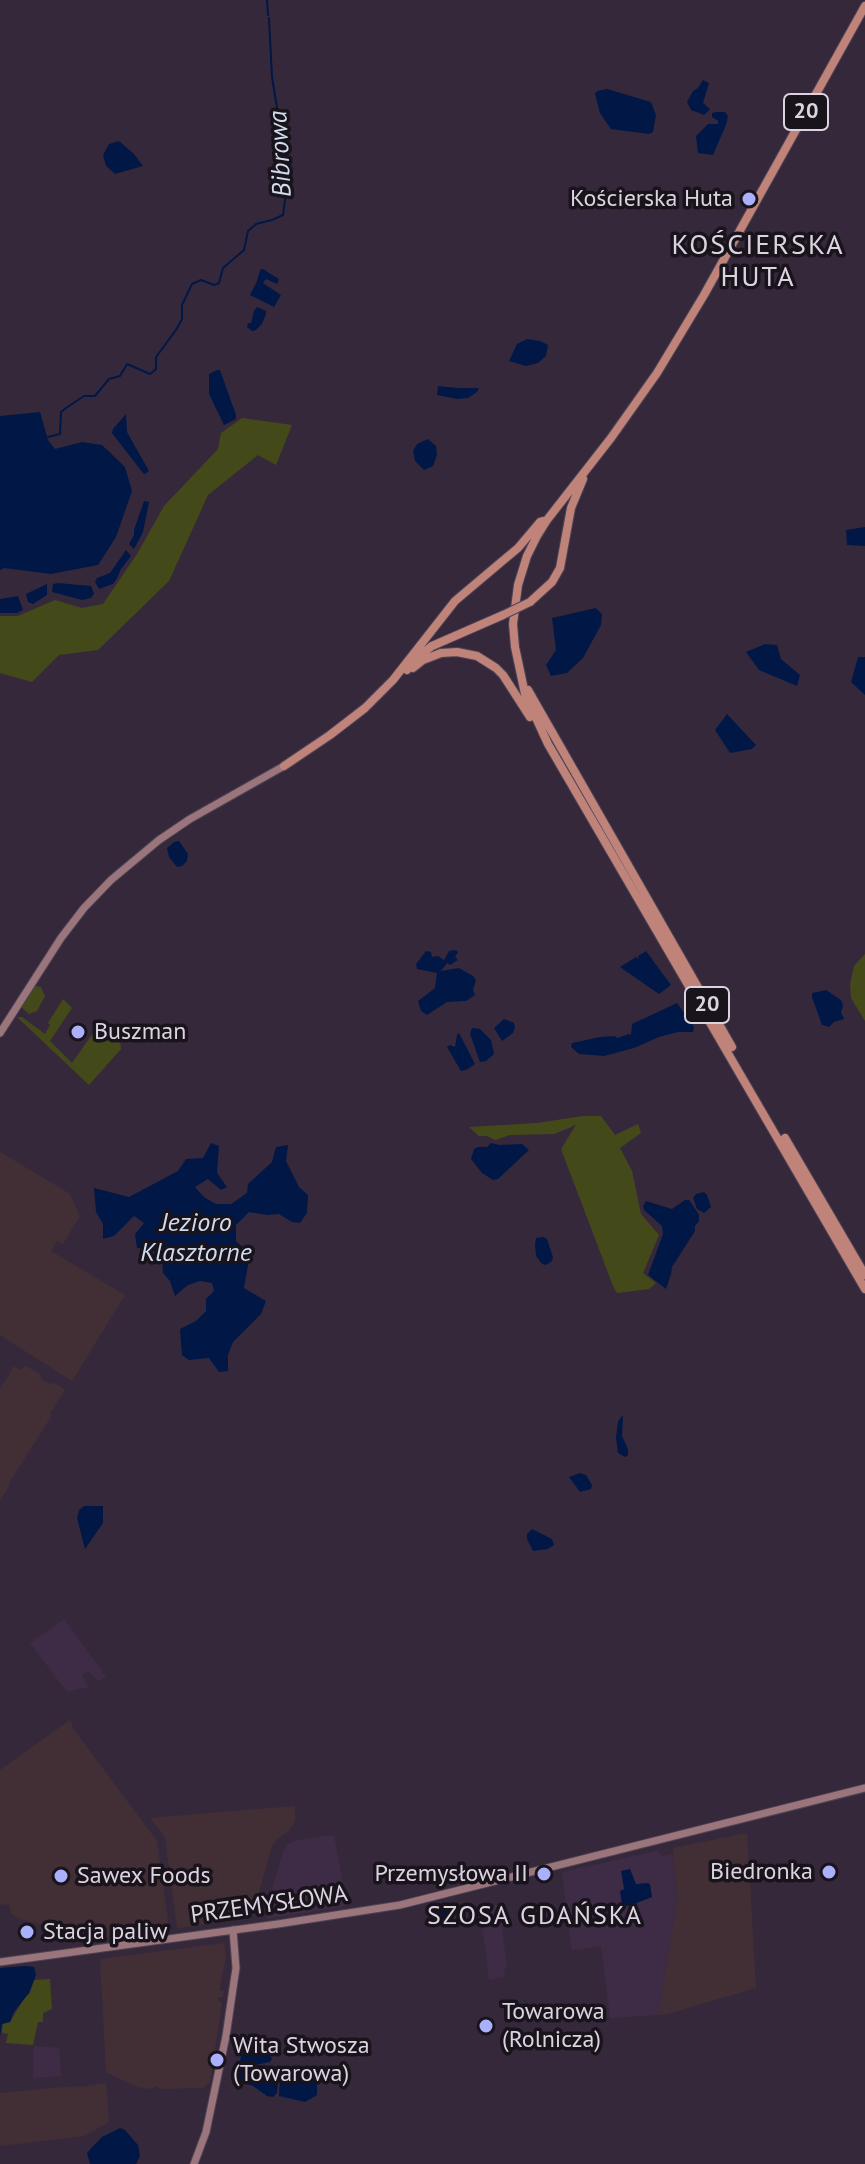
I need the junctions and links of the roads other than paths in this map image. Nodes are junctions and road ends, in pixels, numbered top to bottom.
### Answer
1 (865, 6) edge
2 (584, 474) junction
3 (547, 520) junction
4 (406, 672) junction
5 (521, 675) junction
6 (548, 744) junction
7 (284, 766) junction
8 (0, 1033) edge
9 (865, 1275) edge
10 (865, 1289) edge
11 (865, 1788) edge
12 (233, 1930) junction
13 (0, 1962) edge
14 (194, 2164) edge

1 - 2 main road, 20
2 - 3 main road, 20
2 - 4 main road, bridge
3 - 5 main road, 20
3 - 7 main road
4 - 6 main road
4 - 7 main road
5 - 6 main road, 20
5 - 9 main road, 20
6 - 10 main road, 20
7 - 8 main road
11 - 12 main road, PRZEMYSŁOWA
12 - 13 main road, PRZEMYSŁOWA
12 - 14 main road

